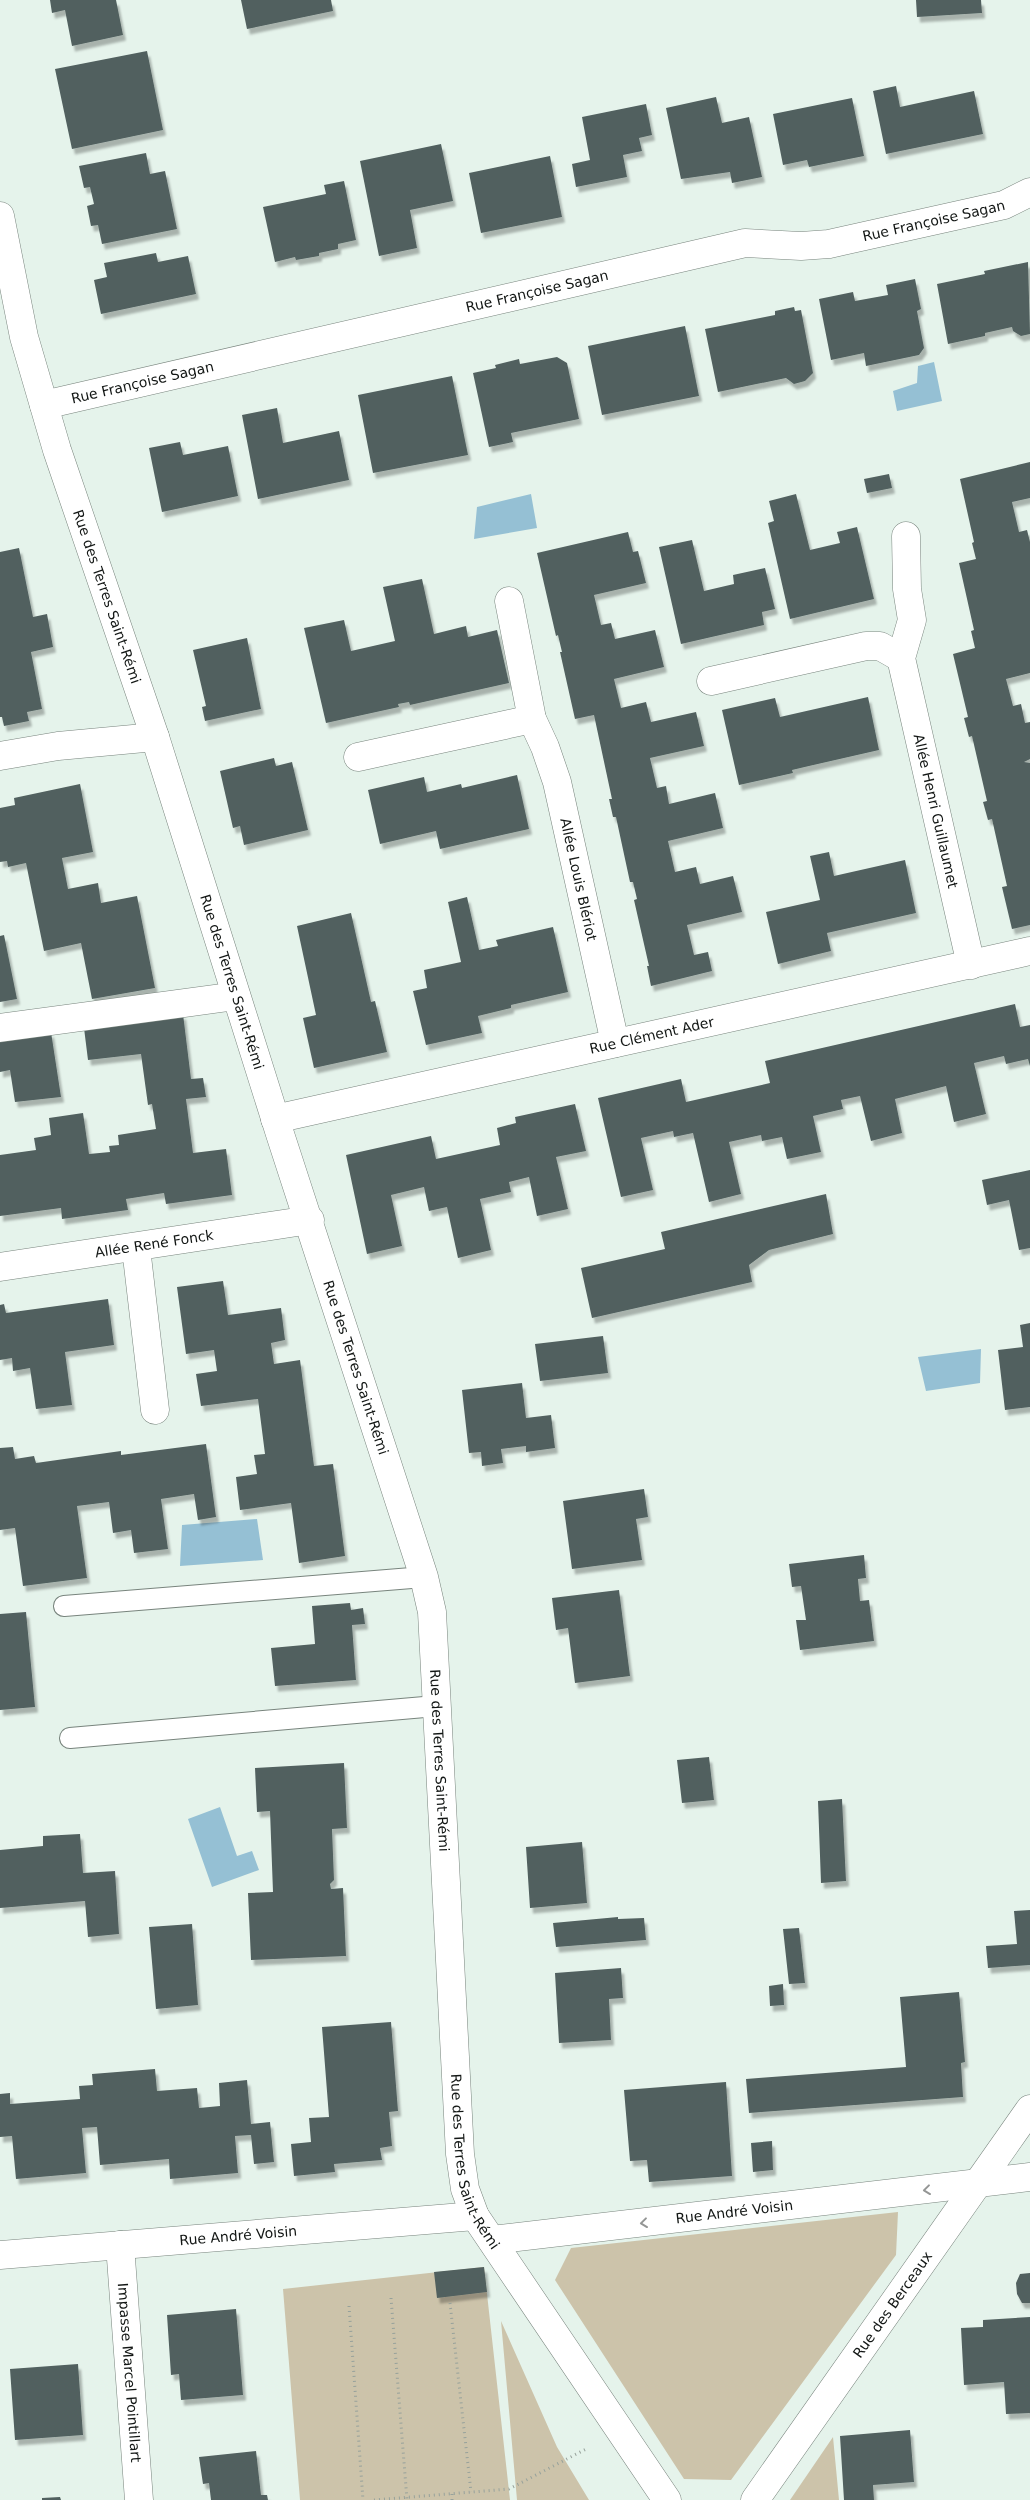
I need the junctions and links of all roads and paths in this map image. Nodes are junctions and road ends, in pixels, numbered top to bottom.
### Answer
1 (1030, 192) edge
2 (0, 216) edge
3 (44, 405) junction
4 (906, 536) dead end
5 (509, 601) dead end
6 (901, 658) junction
7 (712, 681) dead end
8 (532, 719) junction
9 (155, 737) junction
10 (0, 756) edge
11 (358, 757) dead end
12 (1030, 951) edge
13 (971, 965) junction
14 (236, 996) junction
15 (0, 1028) edge
16 (615, 1043) junction
17 (275, 1119) junction
18 (310, 1220) junction
19 (136, 1248) junction
20 (0, 1267) edge
21 (155, 1410) dead end
22 (424, 1577) junction
23 (64, 1606) dead end
24 (436, 1706) junction
25 (70, 1738) dead end
26 (1030, 2109) edge
27 (1030, 2177) edge
28 (976, 2184) junction
29 (475, 2216) junction
30 (492, 2240) junction
31 (120, 2245) junction
32 (0, 2255) edge
33 (391, 2298) dead end
34 (450, 2303) dead end
35 (350, 2306) dead end
36 (620, 2432) junction
37 (471, 2492) junction
38 (452, 2494) junction
39 (407, 2499) edge
40 (139, 2500) edge
41 (363, 2500) edge
42 (374, 2500) edge
43 (452, 2500) edge
44 (667, 2500) edge
45 (755, 2500) edge

1 - 3 street, Rue Françoise Sagan
2 - 3 street, Rue des Terres Saint-Rémi
3 - 9 street, Rue des Terres Saint-Rémi
4 - 6 street, Allée Henri Guillaumet
5 - 8 street, Allée Louis Blériot
6 - 7 street
6 - 13 street, Allée Henri Guillaumet
8 - 11 street
8 - 16 street, Allée Louis Blériot
9 - 10 street
9 - 14 street, Rue des Terres Saint-Rémi
12 - 13 street, Rue Clément Ader
13 - 16 street, Rue Clément Ader
14 - 15 street
14 - 17 street, Rue des Terres Saint-Rémi
16 - 17 street, Rue Clément Ader
17 - 18 street, Rue des Terres Saint-Rémi
18 - 19 street, Allée René Fonck
18 - 22 street, Rue des Terres Saint-Rémi
19 - 20 street, Allée René Fonck
19 - 21 street
22 - 23 lane
22 - 24 street, Rue des Terres Saint-Rémi
24 - 25 lane
24 - 29 street, Rue des Terres Saint-Rémi
26 - 28 street, Rue des Berceaux
27 - 28 street, Rue André Voisin
28 -> 30 street, Rue André Voisin
28 - 45 street, Rue des Berceaux
29 - 30 street, Rue des Terres Saint-Rémi
29 - 31 street, Rue André Voisin
30 - 36 street, Rue des Terres Saint-Rémi
31 - 32 street, Rue André Voisin
31 - 40 street, Impasse Marcel Pointillart
33 - 39 path
34 - 37 path
35 - 41 path
36 - 37 path
36 - 44 street, Rue des Terres Saint-Rémi
37 - 38 path
38 - 39 path
38 - 43 path
39 - 42 path

